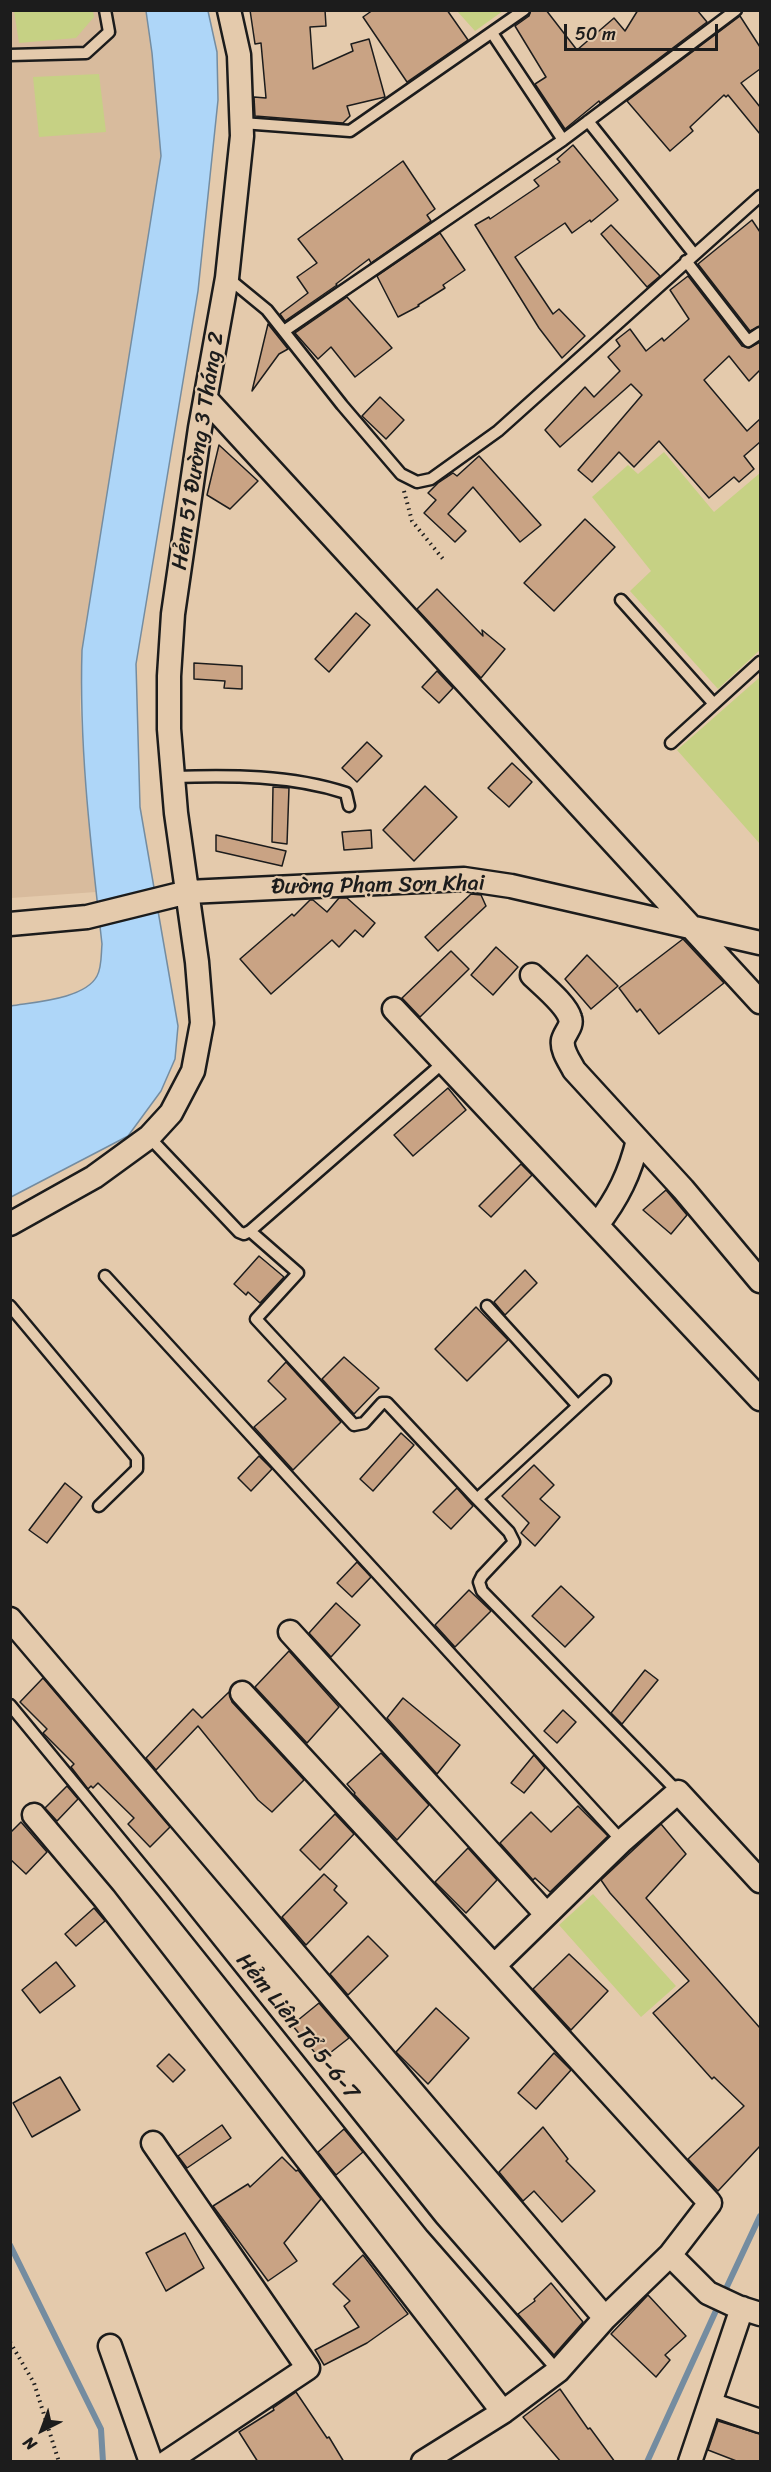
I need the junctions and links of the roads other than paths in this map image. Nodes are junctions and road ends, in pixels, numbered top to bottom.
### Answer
1 (105, 10) edge
2 (229, 10) edge
3 (524, 10) edge
4 (736, 10) edge
5 (492, 33) junction
6 (10, 55) edge
7 (588, 121) junction
8 (242, 123) junction
9 (563, 140) junction
10 (760, 196) edge
11 (690, 257) junction
12 (227, 278) junction
13 (284, 331) junction
14 (760, 333) edge
15 (206, 399) junction
16 (621, 600) dead end
17 (760, 662) edge
18 (714, 704) junction
19 (670, 743) dead end
20 (173, 777) junction
21 (349, 806) dead end
22 (179, 895) junction
23 (10, 924) edge
24 (692, 927) junction
25 (760, 943) edge
26 (532, 975) dead end
27 (760, 1002) edge
28 (394, 1009) dead end
29 (444, 1062) junction
30 (149, 1137) junction
31 (638, 1140) junction
32 (10, 1224) edge
33 (597, 1225) junction
34 (250, 1231) junction
35 (105, 1275) dead end
36 (760, 1281) edge
37 (10, 1306) edge
38 (487, 1306) dead end
39 (605, 1381) dead end
40 (760, 1399) edge
41 (578, 1406) junction
42 (477, 1499) junction
43 (99, 1506) dead end
44 (10, 1619) edge
45 (290, 1632) dead end
46 (242, 1693) dead end
47 (10, 1705) edge
48 (678, 1792) junction
49 (34, 1815) dead end
50 (622, 1841) junction
51 (760, 1881) edge
52 (546, 1914) junction
53 (494, 1966) junction
54 (153, 2143) dead end
55 (670, 2255) junction
56 (747, 2310) edge
57 (605, 2318) junction
58 (110, 2346) dead end
59 (558, 2371) junction
60 (710, 2404) junction
61 (503, 2412) junction
62 (760, 2421) edge
63 (151, 2462) edge
64 (167, 2462) edge
65 (423, 2462) edge
66 (690, 2462) edge

1 - 6 lane
2 - 8 street, Hẻm 51 Đường 3 Tháng 2
3 - 5 lane
4 - 7 lane
5 - 8 lane
5 - 9 lane
7 - 9 lane
7 - 11 lane
8 - 12 street, Hẻm 51 Đường 3 Tháng 2
9 - 13 lane
10 - 11 lane
11 - 13 lane
11 - 14 lane
12 - 13 lane
12 - 15 street, Hẻm 51 Đường 3 Tháng 2
15 - 20 street, Hẻm 51 Đường 3 Tháng 2
15 - 24 street
16 - 18 lane
17 - 18 lane
18 - 19 lane
20 - 21 lane
20 - 22 street, Hẻm 51 Đường 3 Tháng 2
22 - 23 street, Đường Phạm Sơn Khai
22 - 24 street, Đường Phạm Sơn Khai
22 - 30 street, Hẻm 51 Đường 3 Tháng 2
24 - 25 street, Đường Phạm Sơn Khai
24 - 27 street
26 - 31 street
28 - 29 street
29 - 33 street
29 - 34 lane
30 - 32 street, Hẻm 51 Đường 3 Tháng 2
30 - 34 lane
31 - 33 street
31 - 36 street
33 - 40 street
34 - 42 lane
35 - 50 lane
37 - 43 lane
38 - 41 lane
39 - 41 lane
41 - 42 lane
42 - 48 lane
44 - 57 street
45 - 52 street
46 - 53 street
47 - 59 lane, Hẻm Liên Tổ 5-6-7
48 - 50 street
48 - 51 street
49 - 61 street
50 - 52 street
52 - 53 street
53 - 55 street
54 - 64 street
55 - 56 street
55 - 57 street
56 - 60 street
57 - 59 street
58 - 63 street
59 - 61 street
60 - 62 street
60 - 66 street
61 - 65 street

